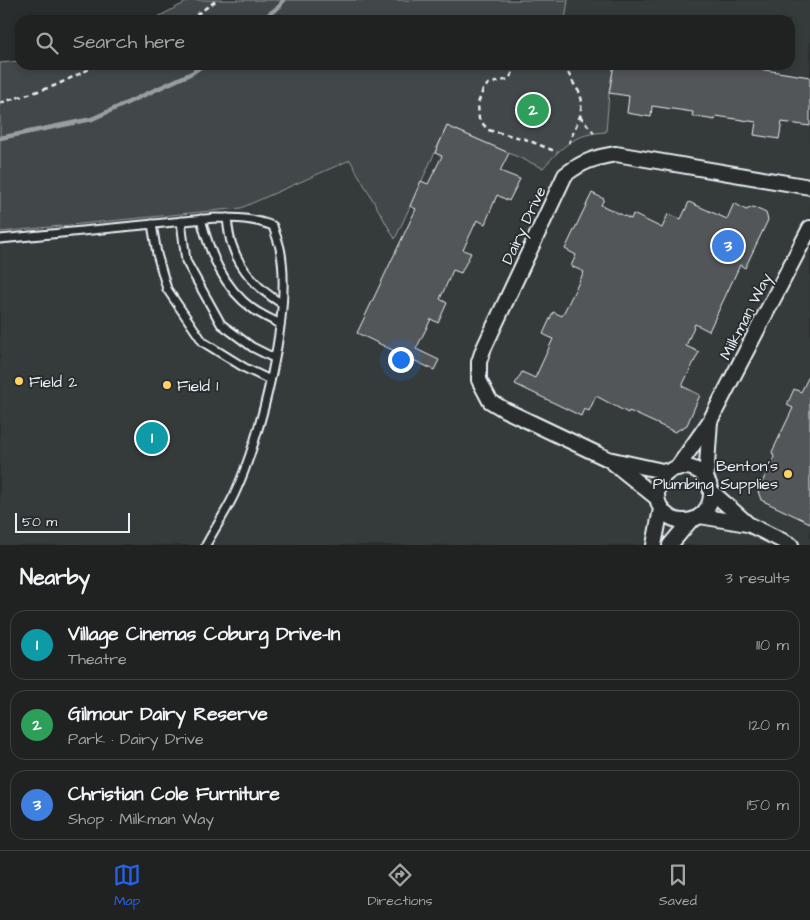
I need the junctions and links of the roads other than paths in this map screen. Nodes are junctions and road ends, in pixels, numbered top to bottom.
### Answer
1 (810, 187) edge
2 (227, 218) junction
3 (201, 219) junction
4 (181, 221) junction
5 (152, 224) junction
6 (810, 228) edge
7 (0, 239) edge
8 (281, 303) junction
9 (280, 324) junction
10 (274, 358) junction
11 (270, 380) junction
12 (710, 420) junction
13 (608, 459) junction
14 (672, 470) junction
15 (709, 485) junction
16 (658, 503) junction
17 (695, 518) junction
18 (748, 524) junction
19 (206, 545) edge
20 (654, 545) edge
21 (670, 545) edge
22 (791, 545) edge

1 - 13 street, Dairy Drive
2 - 3 lane
2 - 8 lane
2 - 8 lane
3 - 4 lane
3 - 9 lane
4 - 5 lane
4 - 10 lane
5 - 7 lane
5 - 11 lane
6 - 12 street, Milkman Way
8 - 9 lane
9 - 10 lane
10 - 11 lane
11 - 19 lane
12 - 14 street, Milkman Way
12 - 15 street, Milkman Way
13 - 14 street, Dairy Drive
13 - 16 street, Dairy Drive
14 - 15 street
14 - 16 street
15 - 17 street
15 - 18 street
16 - 17 street
16 - 20 street
17 - 18 street
17 - 21 street
18 - 22 street

